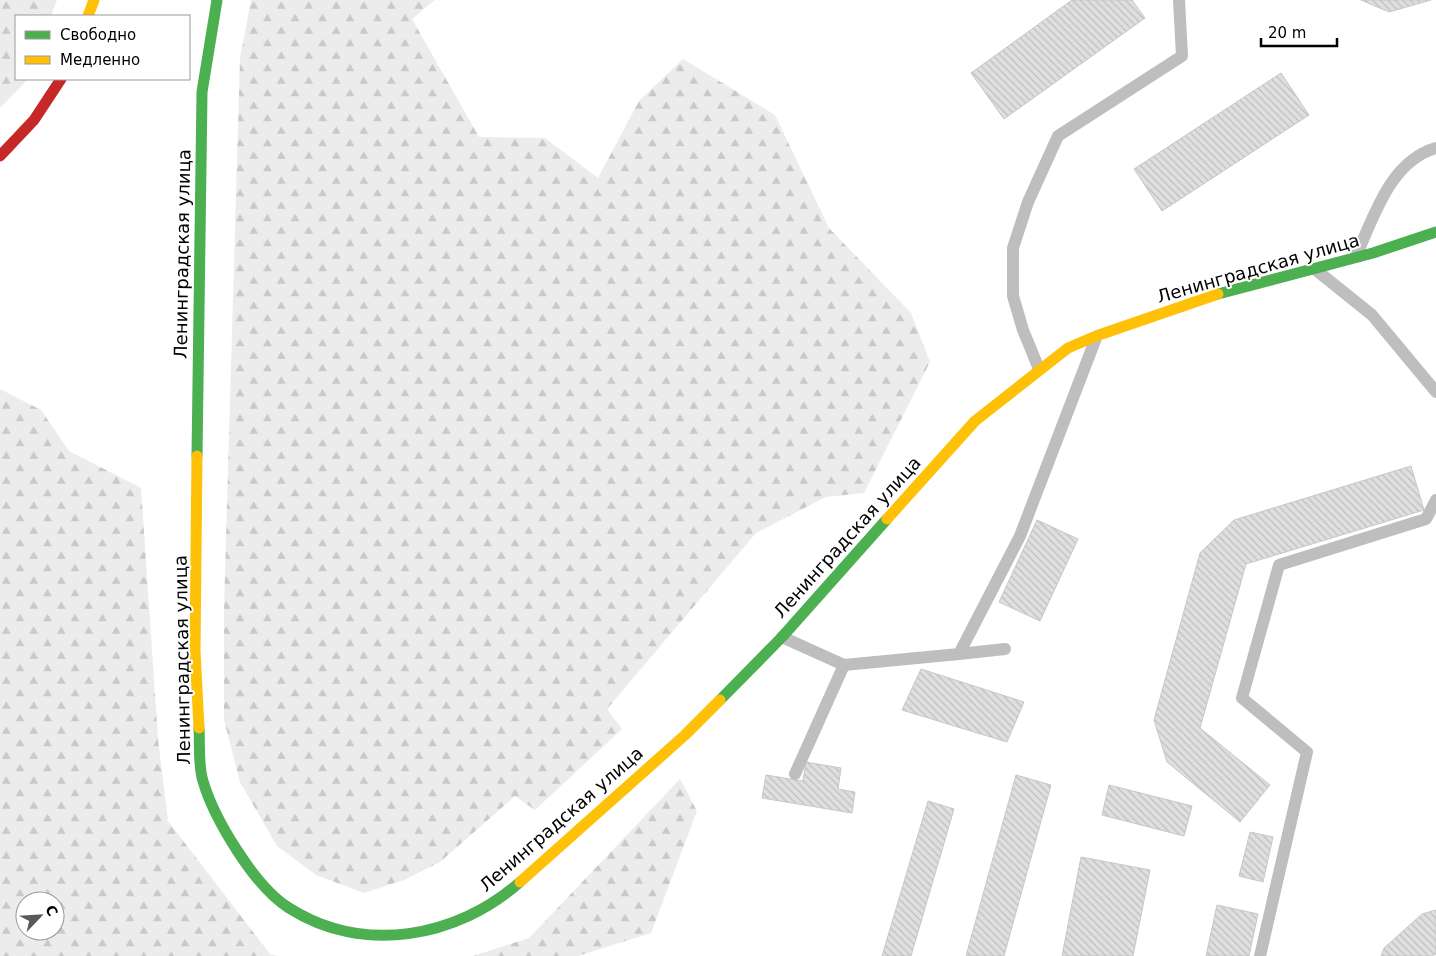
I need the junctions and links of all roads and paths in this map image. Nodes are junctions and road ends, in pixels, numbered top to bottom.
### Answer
1 (94, 0) edge
2 (217, 0) edge
3 (1178, 0) edge
4 (88, 15) edge
5 (60, 80) edge
6 (1436, 148) edge
7 (0, 156) edge
8 (1436, 232) edge
9 (1356, 258) junction
10 (1314, 269) junction
11 (1096, 336) junction
12 (1039, 368) junction
13 (1436, 392) edge
14 (1436, 500) edge
15 (782, 637) junction
16 (1005, 648) dead end
17 (959, 654) junction
18 (844, 665) junction
19 (795, 774) dead end
20 (1260, 956) edge

1 - 4 street
2 - 15 street, Ленинградская улица
3 - 12 lane
5 - 7 street
6 - 9 lane
8 - 9 street, Ленинградская улица
9 - 10 street, Ленинградская улица
10 - 11 street, Ленинградская улица
10 - 13 lane
11 - 12 street, Ленинградская улица
11 - 17 lane
12 - 15 street, Ленинградская улица
14 - 20 lane
15 - 18 lane
16 - 17 lane
17 - 18 lane
18 - 19 lane

